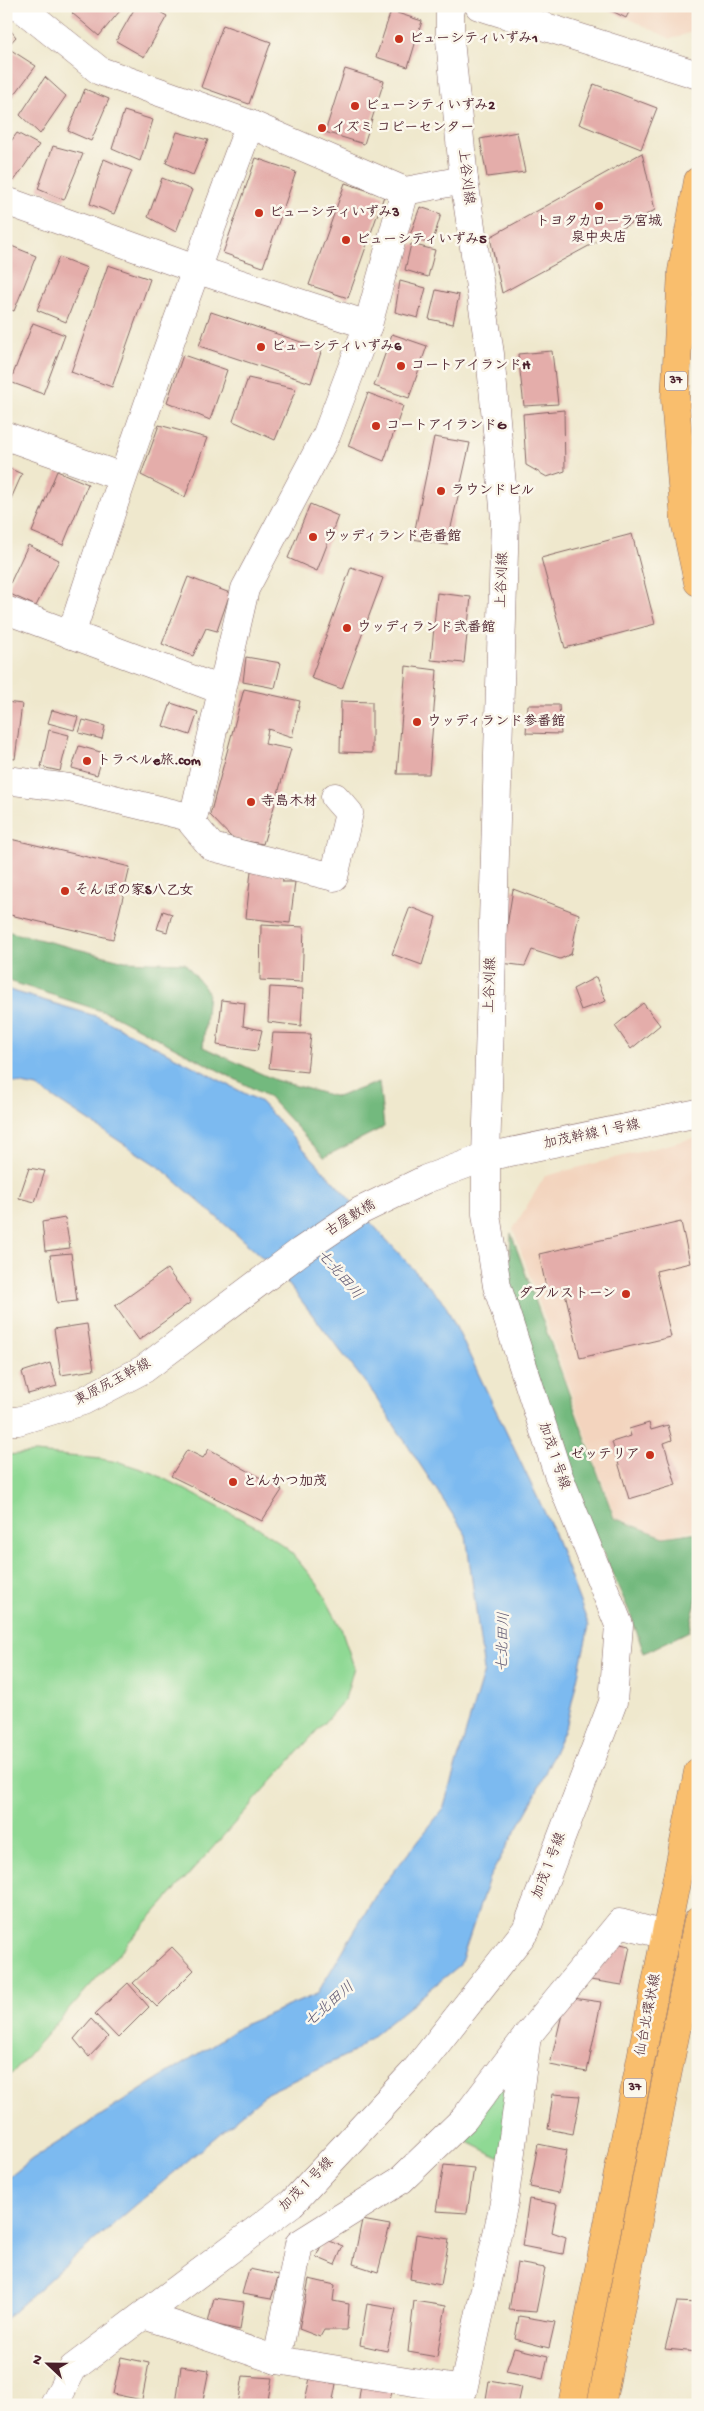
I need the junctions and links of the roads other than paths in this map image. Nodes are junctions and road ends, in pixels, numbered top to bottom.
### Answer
1 (19, 6) edge
2 (452, 6) edge
3 (478, 6) edge
4 (698, 75) edge
5 (250, 124) junction
6 (464, 180) junction
7 (698, 181) edge
8 (405, 191) junction
9 (6, 201) edge
10 (195, 270) junction
11 (368, 325) junction
12 (6, 436) edge
13 (122, 477) junction
14 (698, 582) edge
15 (6, 610) edge
16 (71, 635) junction
17 (221, 690) junction
18 (6, 780) edge
19 (335, 797) dead end
20 (193, 818) junction
21 (698, 1113) edge
22 (486, 1157) junction
23 (426, 1178) joint
24 (232, 1304) joint
25 (6, 1421) edge
26 (698, 1772) edge
27 (698, 1922) edge
28 (665, 1935) junction
29 (527, 2036) junction
30 (144, 2315) junction
31 (277, 2360) junction
32 (54, 2405) edge
33 (572, 2405) edge
34 (601, 2405) edge

1 - 5 street
2 - 6 street, 上谷刈線
3 - 4 street
5 - 8 street
5 - 10 street
6 - 8 street
6 - 22 street, 上谷刈線
7 - 14 main road, 37
8 - 11 street
9 - 10 street
10 - 11 street
10 - 13 street
11 - 17 street
12 - 13 street
13 - 16 street
15 - 16 street
16 - 17 street
17 - 20 street
18 - 20 street
19 - 20 street
21 - 22 street, 加茂幹線１号線
22 - 23 street, 加茂幹線１号線
22 - 30 street, 加茂１号線
23 - 24 street, 古屋敷橋
24 - 25 street, 東原尻玉幹線
26 - 28 main road, 仙台北環状線 / 37
27 - 34 main road, 37
28 - 29 street
28 - 33 main road, 仙台北環状線 / 37
29 - 31 street
29 - 31 street
30 - 31 street
30 - 32 street, 加茂１号線

